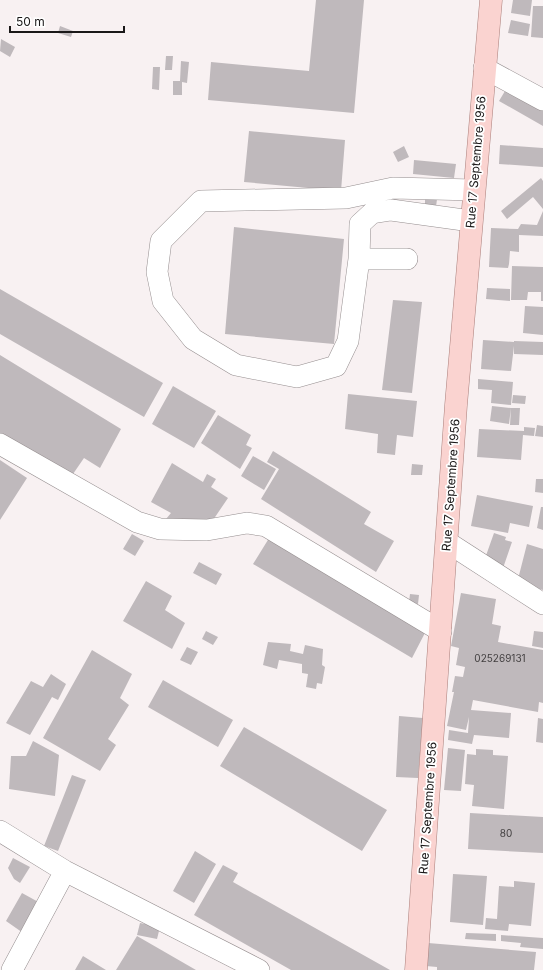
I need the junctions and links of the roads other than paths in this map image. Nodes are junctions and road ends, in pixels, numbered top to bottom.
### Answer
1 (490, 0) edge
2 (484, 68) junction
3 (543, 100) edge
4 (393, 188) junction
5 (474, 190) junction
6 (391, 210) junction
7 (471, 221) junction
8 (358, 259) junction
9 (407, 259) dead end
10 (0, 444) edge
11 (447, 542) junction
12 (543, 604) edge
13 (441, 631) junction
14 (0, 831) edge
15 (65, 870) junction
16 (12, 970) edge
17 (259, 970) edge
18 (416, 970) edge

1 - 2 main road, Rue 17 Septembre 1956
2 - 3 street
2 - 5 main road, Rue 17 Septembre 1956
4 - 5 street
4 - 6 street
4 - 8 street
5 - 7 main road, Rue 17 Septembre 1956
6 - 7 street
6 - 8 street
7 - 11 main road, Rue 17 Septembre 1956
8 - 9 street
10 - 13 street
11 - 12 street
11 - 13 main road, Rue 17 Septembre 1956
13 - 18 main road, Rue 17 Septembre 1956
14 - 15 street
15 - 16 street
15 - 17 street

